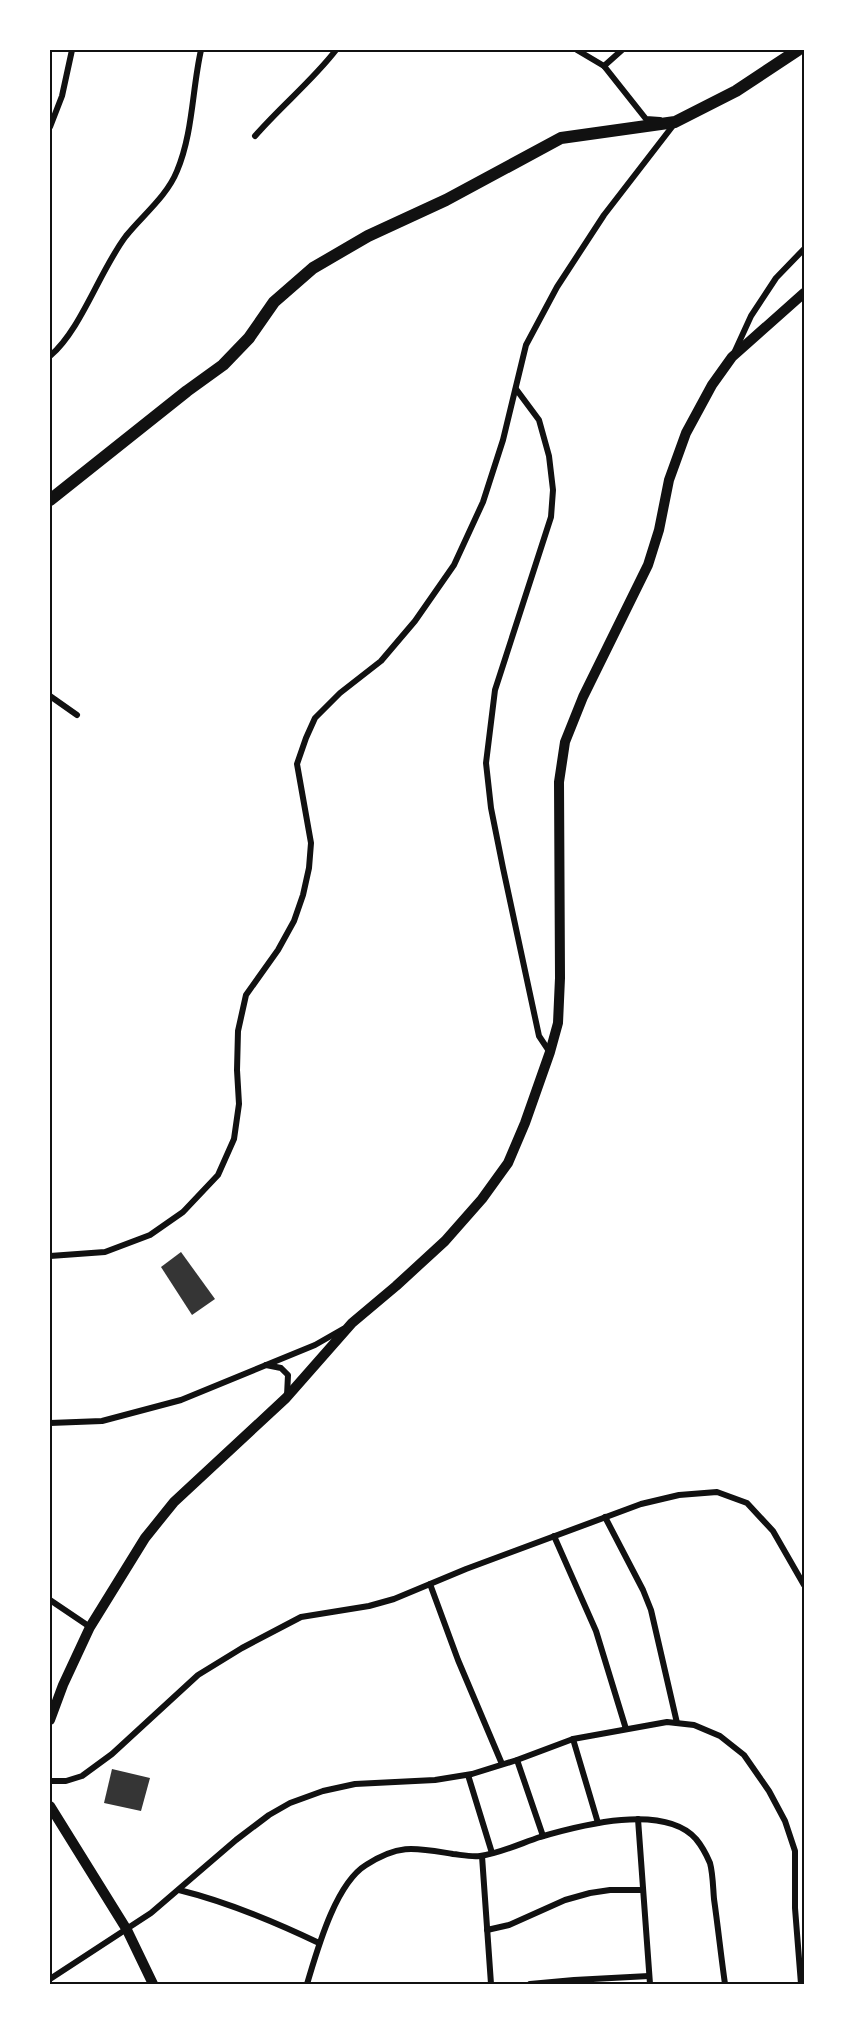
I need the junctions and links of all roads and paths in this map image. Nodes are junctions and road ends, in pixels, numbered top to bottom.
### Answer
1 (72, 50) edge
2 (201, 50) edge
3 (336, 50) edge
4 (577, 50) edge
5 (622, 50) edge
6 (798, 50) edge
7 (604, 66) junction
8 (675, 122) junction
9 (50, 127) edge
10 (255, 136) dead end
11 (804, 249) edge
12 (804, 293) edge
13 (50, 356) edge
14 (732, 357) junction
15 (516, 389) junction
16 (50, 500) edge
17 (50, 696) edge
18 (77, 715) dead end
19 (550, 1052) junction
20 (50, 1256) edge
21 (352, 1323) junction
22 (265, 1365) junction
23 (286, 1398) junction
24 (50, 1423) edge
25 (606, 1517) junction
26 (554, 1536) junction
27 (430, 1584) junction
28 (804, 1585) edge
29 (50, 1600) edge
30 (90, 1627) junction
31 (50, 1720) edge
32 (677, 1723) junction
33 (626, 1728) junction
34 (573, 1739) junction
35 (517, 1760) junction
36 (502, 1764) junction
37 (468, 1774) junction
38 (50, 1781) edge
39 (50, 1808) edge
40 (638, 1819) junction
41 (598, 1823) junction
42 (543, 1836) junction
43 (492, 1853) junction
44 (482, 1856) junction
45 (179, 1890) junction
46 (644, 1890) junction
47 (127, 1930) junction
48 (487, 1930) junction
49 (319, 1943) junction
50 (649, 1976) junction
51 (50, 1979) edge
52 (153, 1984) edge
53 (306, 1984) edge
54 (491, 1984) edge
55 (530, 1984) edge
56 (650, 1984) edge
57 (725, 1984) edge
58 (801, 1984) edge

1 - 9 street
2 - 13 street
3 - 10 street
4 - 7 street
5 - 7 street
6 - 8 main road
7 - 8 street
8 - 15 street
8 - 16 main road
11 - 14 street
12 - 14 street
14 - 19 street
15 - 19 street
15 - 20 street
17 - 18 street
19 - 21 street
21 - 22 street
21 - 23 street
22 - 23 street
22 - 24 street
23 - 30 street
25 - 26 street
25 - 28 street
25 - 32 street
26 - 27 street
26 - 33 street
27 - 36 street
27 - 38 street
29 - 30 street
30 - 31 street
32 - 33 street
32 - 58 street
33 - 34 street
34 - 35 street
34 - 41 street
35 - 36 street
35 - 42 street
36 - 37 street
37 - 43 street
37 - 45 street
39 - 47 street
40 - 41 street
40 - 46 street
40 - 57 street
41 - 42 street
42 - 43 street
43 - 44 street
44 - 48 street
44 - 49 street
45 - 47 street
45 - 49 street
46 - 48 street
46 - 50 street
47 - 51 street
47 - 52 street
48 - 54 street
49 - 53 street
50 - 55 street
50 - 56 street

